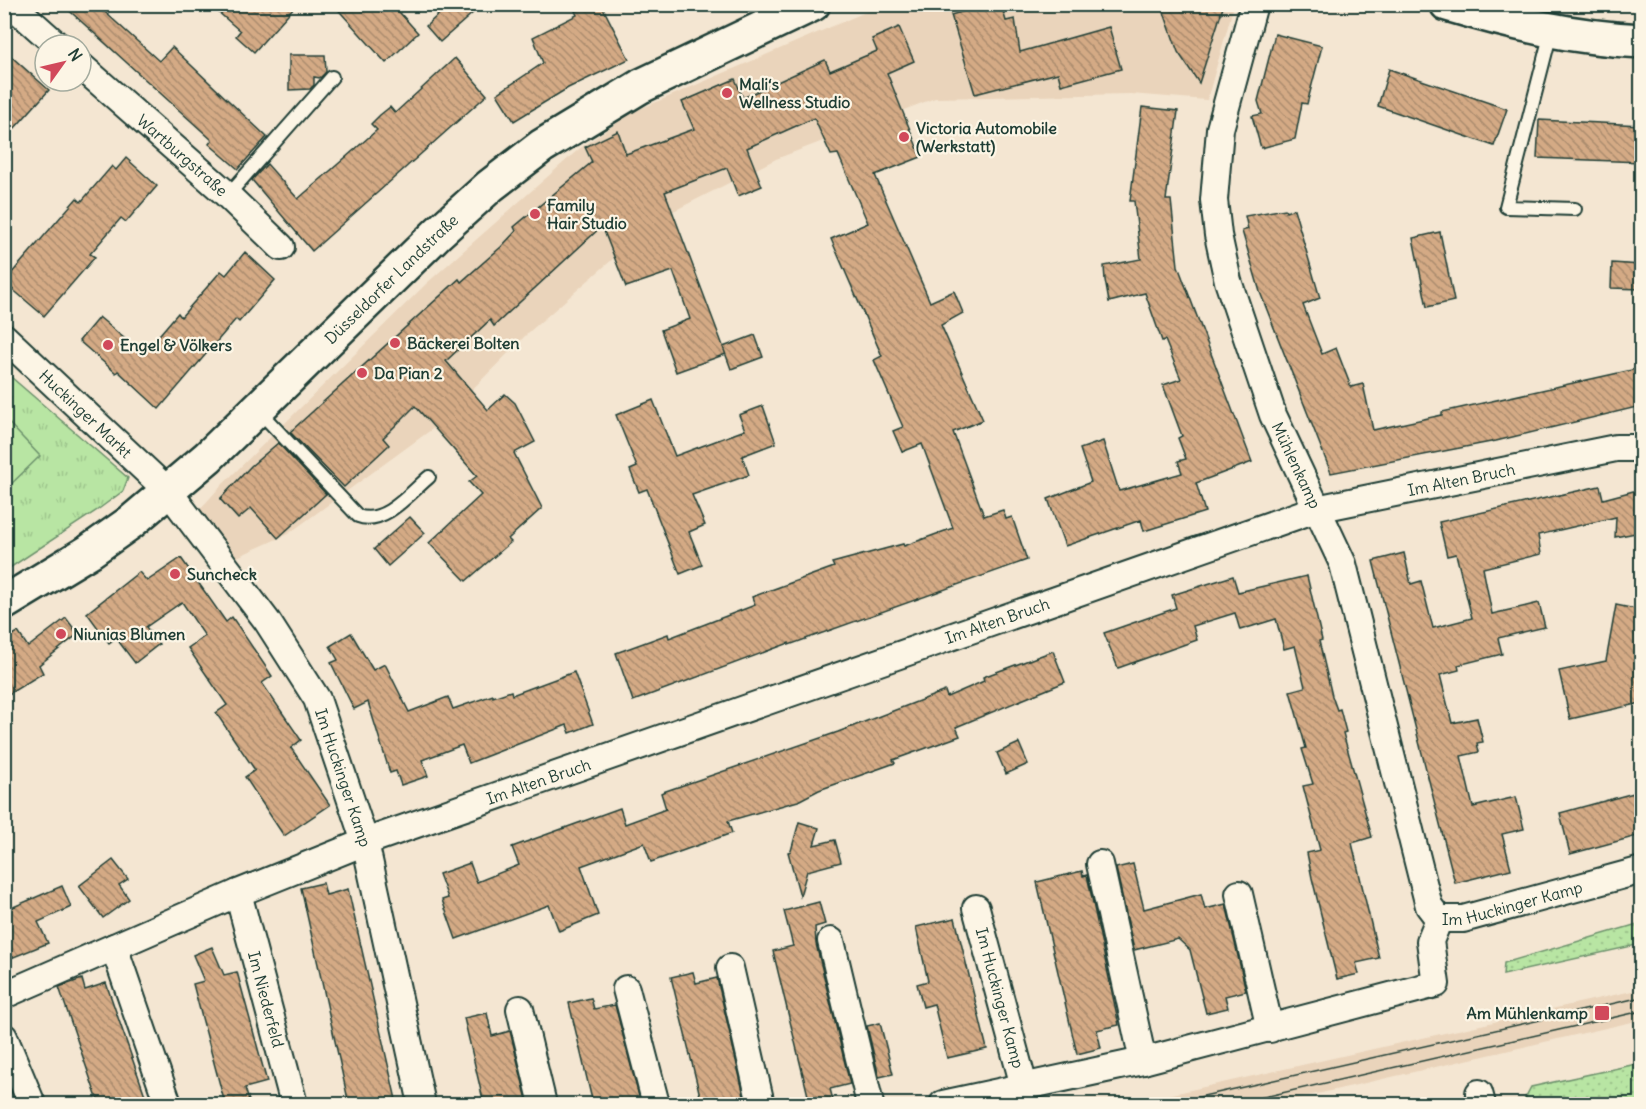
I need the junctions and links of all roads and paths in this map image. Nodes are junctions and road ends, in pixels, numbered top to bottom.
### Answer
1 (11, 4) edge
2 (813, 4) edge
3 (1254, 4) edge
4 (1447, 4) edge
5 (1552, 31) junction
6 (44, 33) edge
7 (1641, 41) edge
8 (93, 77) edge
9 (332, 77) dead end
10 (228, 195) junction
11 (1575, 209) dead end
12 (281, 247) dead end
13 (4, 336) edge
14 (257, 409) junction
15 (1641, 448) edge
16 (429, 477) dead end
17 (169, 492) junction
18 (1316, 509) junction
19 (4, 603) edge
20 (365, 842) junction
21 (1100, 864) dead end
22 (1641, 870) edge
23 (238, 893) junction
24 (1239, 894) dead end
25 (976, 908) dead end
26 (1439, 919) junction
27 (831, 941) dead end
28 (114, 947) junction
29 (730, 968) dead end
30 (626, 989) dead end
31 (4, 995) edge
32 (520, 1009) dead end
33 (1270, 1029) junction
34 (4, 1037) edge
35 (1143, 1061) junction
36 (1024, 1086) junction
37 (32, 1104) edge
38 (168, 1104) edge
39 (294, 1104) edge
40 (422, 1104) edge
41 (543, 1104) edge
42 (656, 1104) edge
43 (761, 1104) edge
44 (870, 1104) edge
45 (943, 1104) edge

1 - 6 street
2 - 14 main road, Düsseldorfer Landstraße
3 - 18 street, Mühlenkamp
4 - 5 main road
5 - 7 main road
5 - 11 lane
8 - 10 street, Wartburgstraße
9 - 10 lane
10 - 12 street, Wartburgstraße
13 - 17 street, Huckinger Markt
14 - 16 lane
14 - 17 main road, Düsseldorfer Landstraße
15 - 18 street, Im Alten Bruch
17 - 19 main road, Düsseldorfer Landstraße
17 - 20 street, Im Huckinger Kamp
18 - 20 street, Im Alten Bruch
18 - 26 street, Mühlenkamp
20 - 23 street
20 - 40 street, Im Huckinger Kamp
21 - 35 street
22 - 26 street, Im Huckinger Kamp
23 - 28 street
23 - 39 street, Im Niederfeld
24 - 33 street
25 - 36 street, Im Huckinger Kamp
26 - 33 street, Im Huckinger Kamp
27 - 44 street
28 - 31 street
28 - 38 street
29 - 43 street
30 - 42 street
32 - 41 street
33 - 35 street, Im Huckinger Kamp
34 - 37 street
35 - 36 street, Im Huckinger Kamp
36 - 45 street, Im Huckinger Kamp

